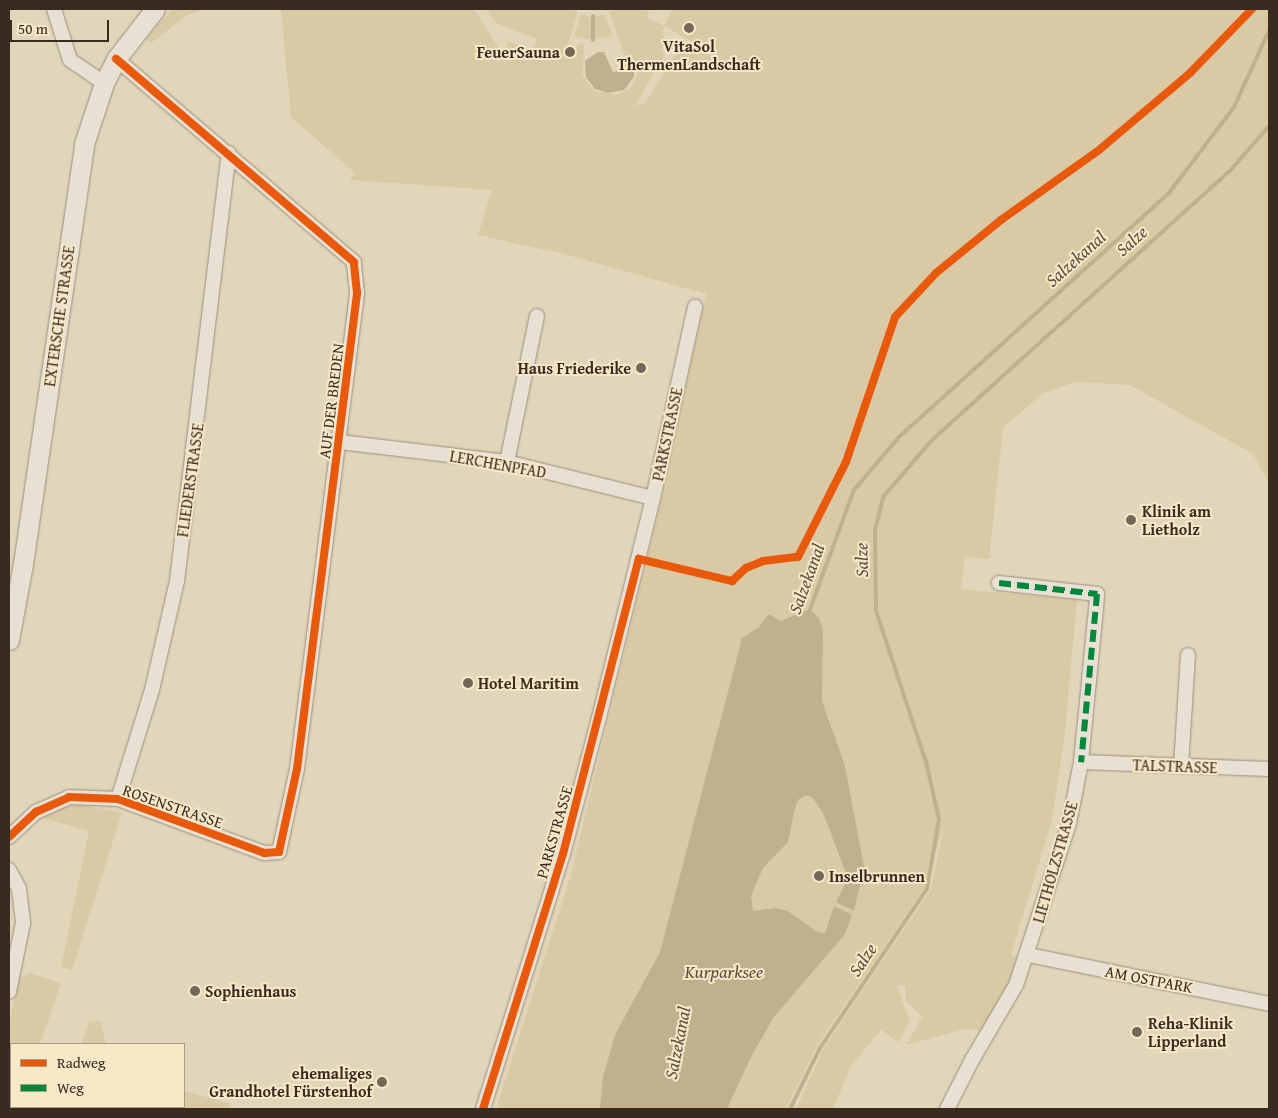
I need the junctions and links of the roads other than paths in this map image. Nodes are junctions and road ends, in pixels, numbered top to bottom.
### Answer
1 (54, 9) edge
2 (154, 9) edge
3 (116, 59) junction
4 (104, 82) junction
5 (230, 153) junction
6 (695, 307) dead end
7 (537, 316) dead end
8 (340, 442) junction
9 (507, 462) junction
10 (653, 498) junction
11 (999, 583) dead end
12 (9, 640) edge
13 (1188, 655) dead end
14 (1081, 762) junction
15 (1181, 766) junction
16 (1269, 769) edge
17 (118, 800) junction
18 (9, 837) edge
19 (279, 852) joint
20 (9, 870) edge
21 (1028, 955) junction
22 (9, 992) edge
23 (1269, 1004) edge
24 (483, 1109) edge
25 (947, 1109) edge

1 - 4 street
2 - 3 main road, EXTERSCHE STRASSE
3 - 4 main road, EXTERSCHE STRASSE
3 - 5 street, AUF DER BREDEN
4 - 12 main road, EXTERSCHE STRASSE
5 - 8 street, AUF DER BREDEN
5 - 17 street, FLIEDERSTRASSE
6 - 10 street, PARKSTRASSE
7 - 9 street
8 - 9 street, LERCHENPFAD
8 - 19 street, AUF DER BREDEN
9 - 10 street, LERCHENPFAD
10 - 24 street, PARKSTRASSE
11 - 14 street, LIETHOLZSTRASSE
13 - 15 street
14 - 15 street, TALSTRASSE
14 - 21 street, LIETHOLZSTRASSE
15 - 16 street, TALSTRASSE
17 - 18 street, ROSENSTRASSE
17 - 19 street, ROSENSTRASSE
20 - 22 street
21 - 23 street, AM OSTPARK
21 - 25 street, LIETHOLZSTRASSE

